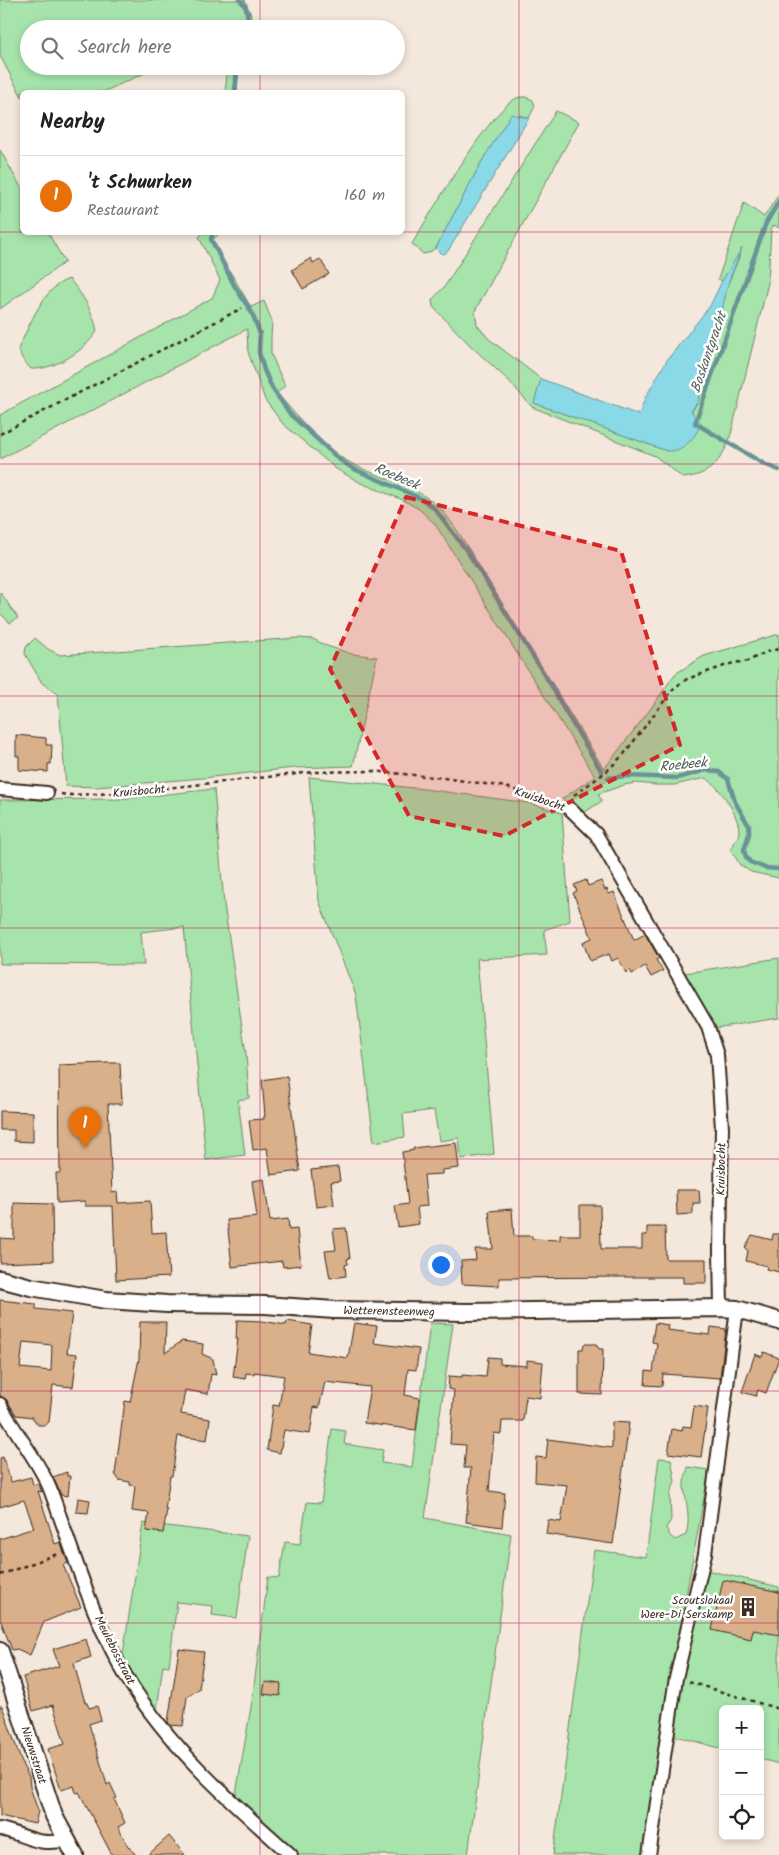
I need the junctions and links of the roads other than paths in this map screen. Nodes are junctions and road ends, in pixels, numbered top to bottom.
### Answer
1 (0, 789) edge
2 (47, 793) road end
3 (566, 807) road end
4 (0, 1279) edge
5 (729, 1309) junction
6 (779, 1321) edge
7 (0, 1404) edge
8 (0, 1652) edge
9 (0, 1830) edge
10 (66, 1840) junction
11 (75, 1855) edge
12 (291, 1855) edge
13 (648, 1855) edge

1 - 2 street
3 - 5 street, Kruisbocht
4 - 5 street, Wetterensteenweg
5 - 6 street, Wetterensteenweg
5 - 13 street, Kruisbocht
7 - 12 street, Meulebosstraat
8 - 10 street, Nieuwstraat
9 - 10 street
10 - 11 street, Nieuwstraat

